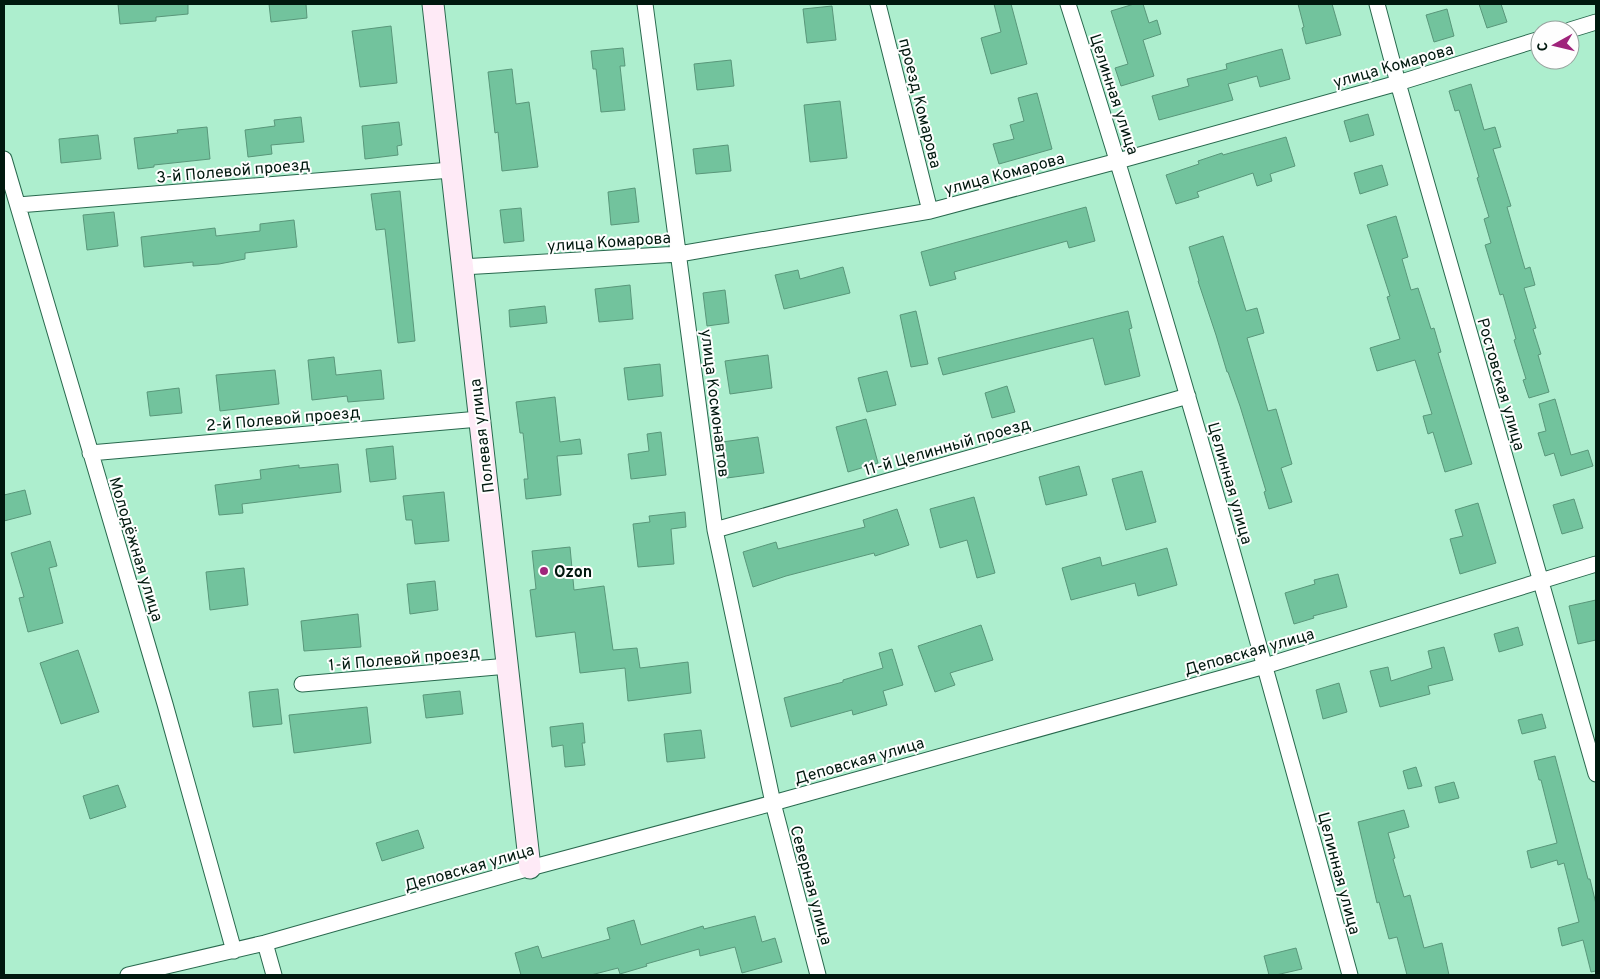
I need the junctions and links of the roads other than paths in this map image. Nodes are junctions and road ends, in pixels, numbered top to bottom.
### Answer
1 (433, 4) edge
2 (645, 4) edge
3 (878, 4) edge
4 (1068, 4) edge
5 (1377, 4) edge
6 (1596, 22) edge
7 (1580, 27) edge
8 (1530, 42) edge
9 (1398, 83) junction
10 (4, 158) edge
11 (1118, 161) junction
12 (451, 170) junction
13 (18, 205) junction
14 (930, 211) junction
15 (679, 254) junction
16 (462, 267) junction
17 (1188, 396) junction
18 (479, 419) junction
19 (90, 453) junction
20 (715, 530) junction
21 (1596, 564) edge
22 (1540, 581) junction
23 (508, 666) junction
24 (1265, 666) junction
25 (302, 684) dead end
26 (1596, 774) edge
27 (773, 803) junction
28 (530, 868) junction
29 (265, 943) junction
30 (234, 951) junction
31 (128, 975) edge
32 (274, 975) edge
33 (818, 975) edge
34 (1350, 975) edge

1 - 12 street, Полевая улица
2 - 15 street, улица Космонавтов
3 - 14 street, проезд Комарова
4 - 11 street, Целинная улица
5 - 9 street, Ростовская улица
6 - 7 street
8 - 9 street, улица Комарова
9 - 11 street, улица Комарова
9 - 22 street, Ростовская улица
10 - 13 street, Молодёжная улица
11 - 14 street, улица Комарова
11 - 17 street, Целинная улица
12 - 13 street, 3-й Полевой проезд
12 - 16 street, Полевая улица
13 - 19 street, Молодёжная улица
14 - 15 street, улица Комарова
15 - 16 street, улица Комарова
15 - 20 street, улица Космонавтов
16 - 18 street, Полевая улица
17 - 20 street, 11-й Целинный проезд
17 - 24 street, Целинная улица
18 - 19 street, 2-й Полевой проезд
18 - 23 street, Полевая улица
19 - 30 street, Молодёжная улица
20 - 27 street, улица Космонавтов
21 - 22 street, Деповская улица
22 - 24 street, Деповская улица
22 - 26 street, Ростовская улица
23 - 25 street, 1-й Полевой проезд
23 - 28 street, Полевая улица
24 - 27 street, Деповская улица
24 - 34 street, Целинная улица
27 - 28 street, Деповская улица
27 - 33 street, Северная улица
28 - 29 street, Деповская улица
29 - 30 street, Деповская улица
29 - 32 street
30 - 31 street, Деповская улица

